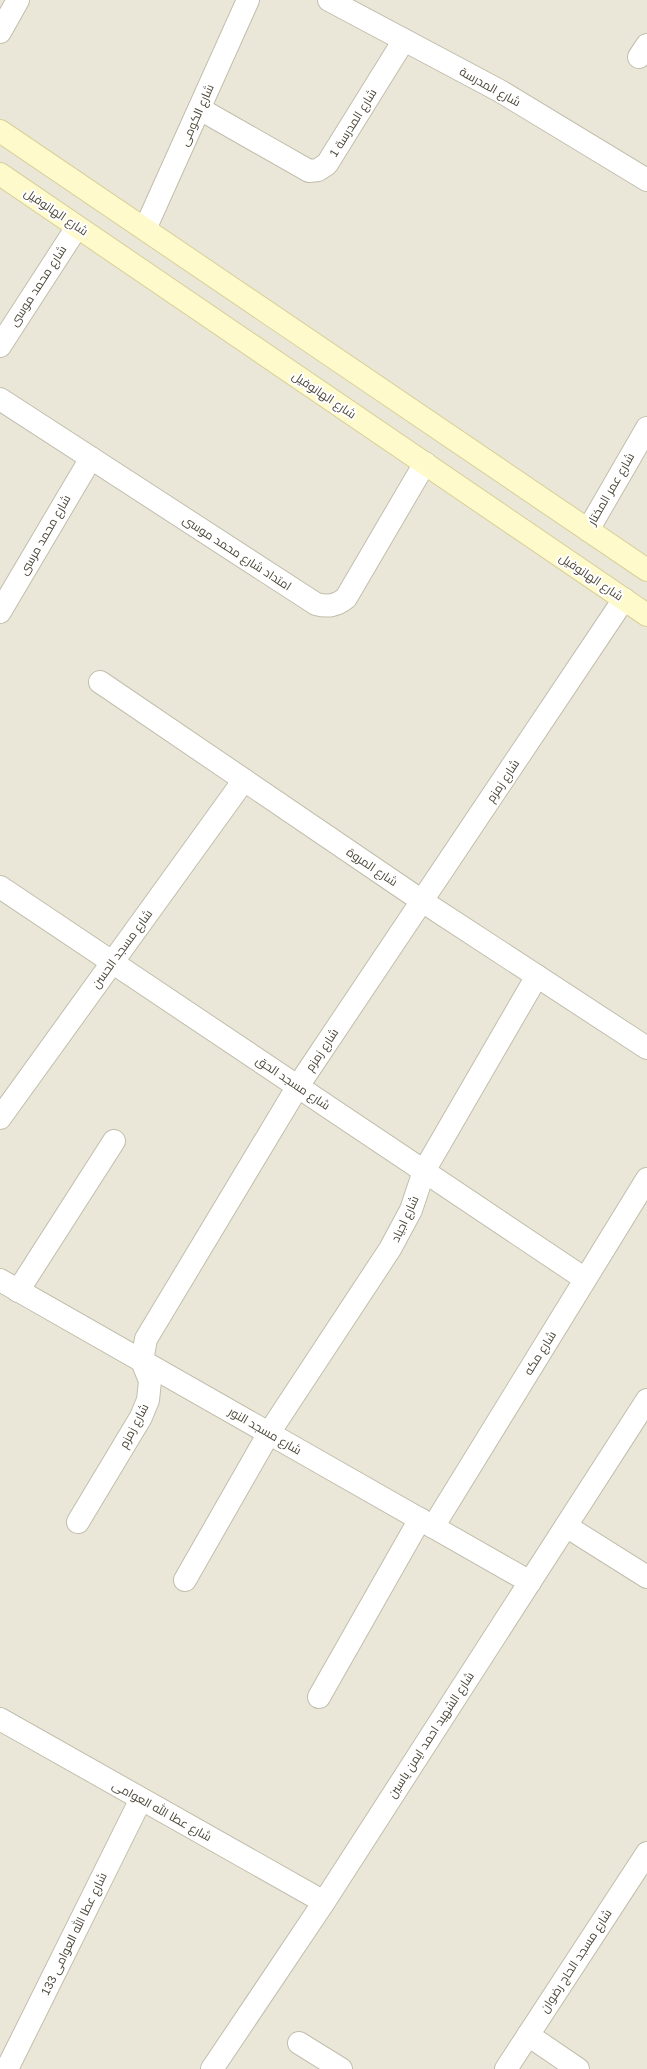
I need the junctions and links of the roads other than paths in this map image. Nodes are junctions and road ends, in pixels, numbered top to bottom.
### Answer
1 (18, 0) edge
2 (248, 0) edge
3 (329, 0) edge
4 (0, 32) edge
5 (404, 40) junction
6 (200, 109) junction
7 (0, 131) edge
8 (0, 174) edge
9 (647, 180) edge
10 (77, 227) junction
11 (145, 229) junction
12 (0, 346) edge
13 (0, 399) edge
14 (647, 428) edge
15 (91, 458) junction
16 (424, 463) junction
17 (588, 530) junction
18 (647, 570) edge
19 (624, 599) junction
20 (0, 612) edge
21 (647, 615) edge
22 (100, 682) dead end
23 (244, 780) junction
24 (0, 886) edge
25 (422, 901) junction
26 (113, 962) junction
27 (537, 976) junction
28 (647, 1048) edge
29 (298, 1086) junction
30 (0, 1118) edge
31 (114, 1141) dead end
32 (424, 1171) junction
33 (647, 1179) edge
34 (585, 1279) junction
35 (7, 1289) edge
36 (142, 1361) junction
37 (647, 1400) edge
38 (269, 1433) junction
39 (78, 1522) dead end
40 (427, 1523) junction
41 (566, 1526) junction
42 (647, 1577) edge
43 (184, 1580) dead end
44 (530, 1582) junction
45 (319, 1697) dead end
46 (0, 1719) edge
47 (141, 1799) junction
48 (647, 1853) edge
49 (324, 1902) junction
50 (528, 2035) junction
51 (299, 2043) dead end
52 (7, 2069) edge
53 (212, 2069) edge
54 (341, 2069) edge
55 (506, 2069) edge
56 (578, 2069) edge

1 - 4 street
2 - 6 street, شارع الكومى
3 - 5 street, شارع المدرسة
5 - 6 street, شارع المدرسة 1
5 - 9 street, شارع المدرسة
6 - 11 street, شارع الكومى
7 - 11 street
8 - 10 street, شارع الهانوفيل
10 - 12 street, شارع محمد موسى
10 - 16 street, شارع الهانوفيل
11 - 17 street
13 - 15 street, امتداد شارع محمد موسى
14 - 17 street, شارع عمر المختار
15 - 16 street, امتداد شارع محمد موسى
15 - 20 street, شارع محمد مرسى
16 - 19 street, شارع الهانوفيل
17 - 18 street
19 - 21 street, شارع الهانوفيل
19 - 25 street, شارع زمزم
22 - 23 street, شارع المروة
23 - 25 street, شارع المروة
23 - 26 street, شارع مسجد الحسن
24 - 26 street, شارع مسجد الحق
25 - 27 street, شارع المروة
25 - 29 street, شارع زمزم
26 - 29 street, شارع مسجد الحق
26 - 30 street, شارع مسجد الحسن
27 - 28 street, شارع المروة
27 - 32 street, شارع اجياد
29 - 32 street, شارع مسجد الحق
29 - 36 street, شارع زمزم
31 - 35 street
32 - 34 street, شارع مسجد الحق
32 - 38 street, شارع اجياد
33 - 34 street, شارع مكه
34 - 40 street, شارع مكه
35 - 36 street, شارع مسجد النور
36 - 38 street, شارع مسجد النور
36 - 39 street, شارع زمزم
37 - 41 street, شارع الشهيد احمد ايمن ياسين
38 - 40 street, شارع مسجد النور
38 - 43 street, شارع اجياد
40 - 44 street, شارع مسجد النور
40 - 45 street, شارع مكه
41 - 42 street
41 - 44 street, شارع الشهيد احمد ايمن ياسين
44 - 49 street, شارع الشهيد احمد ايمن ياسين
46 - 47 street, شارع عطا الله العوامى
47 - 49 street, شارع عطا الله العوامى
47 - 52 street, شارع عطا الله العوامى 133
48 - 50 street, شارع مسجد الحاج رضوان
49 - 53 street, شارع الشهيد احمد ايمن ياسين
50 - 55 street, شارع مسجد الحاج رضوان
50 - 56 street
51 - 54 street

